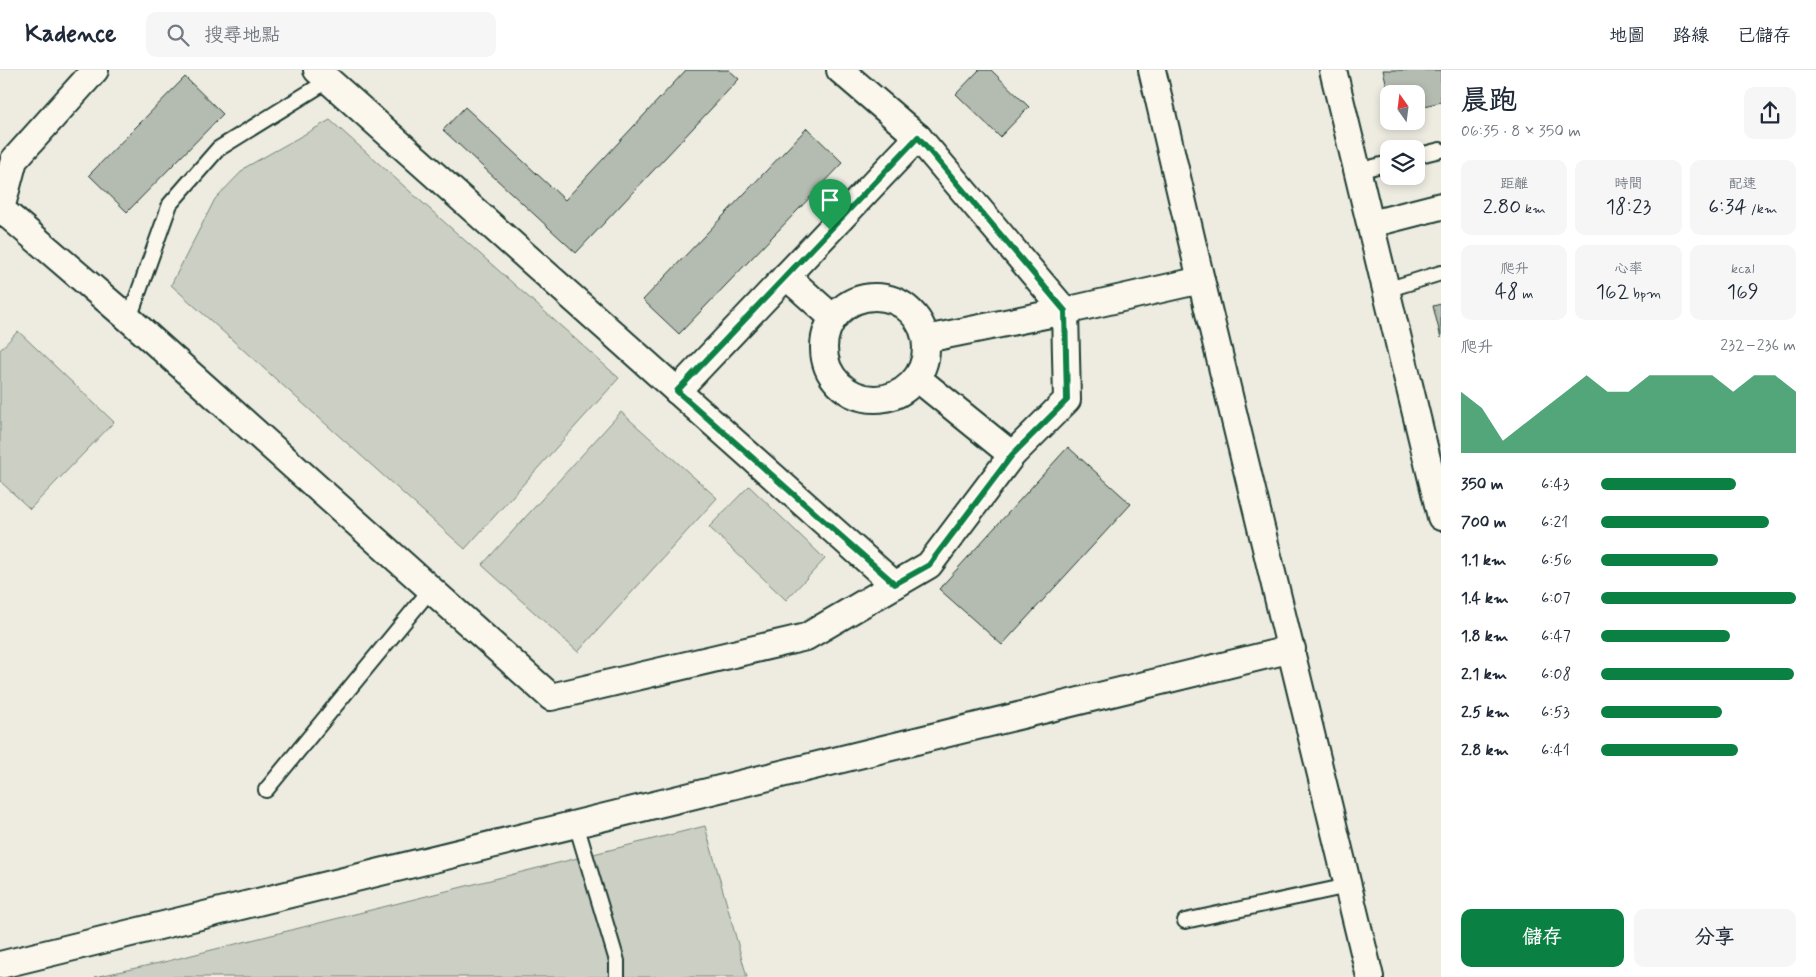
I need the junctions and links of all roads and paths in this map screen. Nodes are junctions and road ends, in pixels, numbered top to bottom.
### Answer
1 (95, 70) edge
2 (840, 70) edge
3 (1152, 70) edge
4 (1333, 70) edge
5 (323, 75) edge
6 (918, 137) junction
7 (1440, 150) edge
8 (1425, 154) edge
9 (1380, 165) edge
10 (1358, 171) junction
11 (1441, 206) edge
12 (1371, 224) junction
13 (1441, 273) edge
14 (786, 276) junction
15 (1201, 280) junction
16 (1386, 290) junction
17 (1065, 311) junction
18 (833, 318) junction
19 (129, 319) junction
20 (926, 339) junction
21 (917, 378) junction
22 (677, 391) junction
23 (1012, 455) junction
24 (1441, 517) edge
25 (895, 584) junction
26 (431, 590) junction
27 (1292, 650) junction
28 (266, 790) dead end
29 (576, 824) junction
30 (1348, 886) junction
31 (1185, 921) dead end
32 (0, 965) edge
33 (616, 977) edge
34 (1370, 977) edge

1 - 19 street
2 - 6 street
3 - 15 street
4 - 10 street
5 - 19 lane
5 - 22 street
6 - 14 street
6 - 17 street
7 - 8 lane
9 - 10 lane
10 - 12 street
11 - 12 street
12 - 16 street
13 - 16 lane
14 - 18 street
14 - 22 street
15 - 17 street
15 - 27 street
16 - 24 street
17 - 20 street
17 - 23 street
18 - 20 street
18 - 21 street
19 - 26 street
20 - 21 street
21 - 23 street
22 - 25 street
23 - 25 street
25 - 26 street
26 - 28 lane
27 - 29 street
27 - 30 street
29 - 32 street
29 - 33 lane
30 - 31 lane
30 - 34 street

